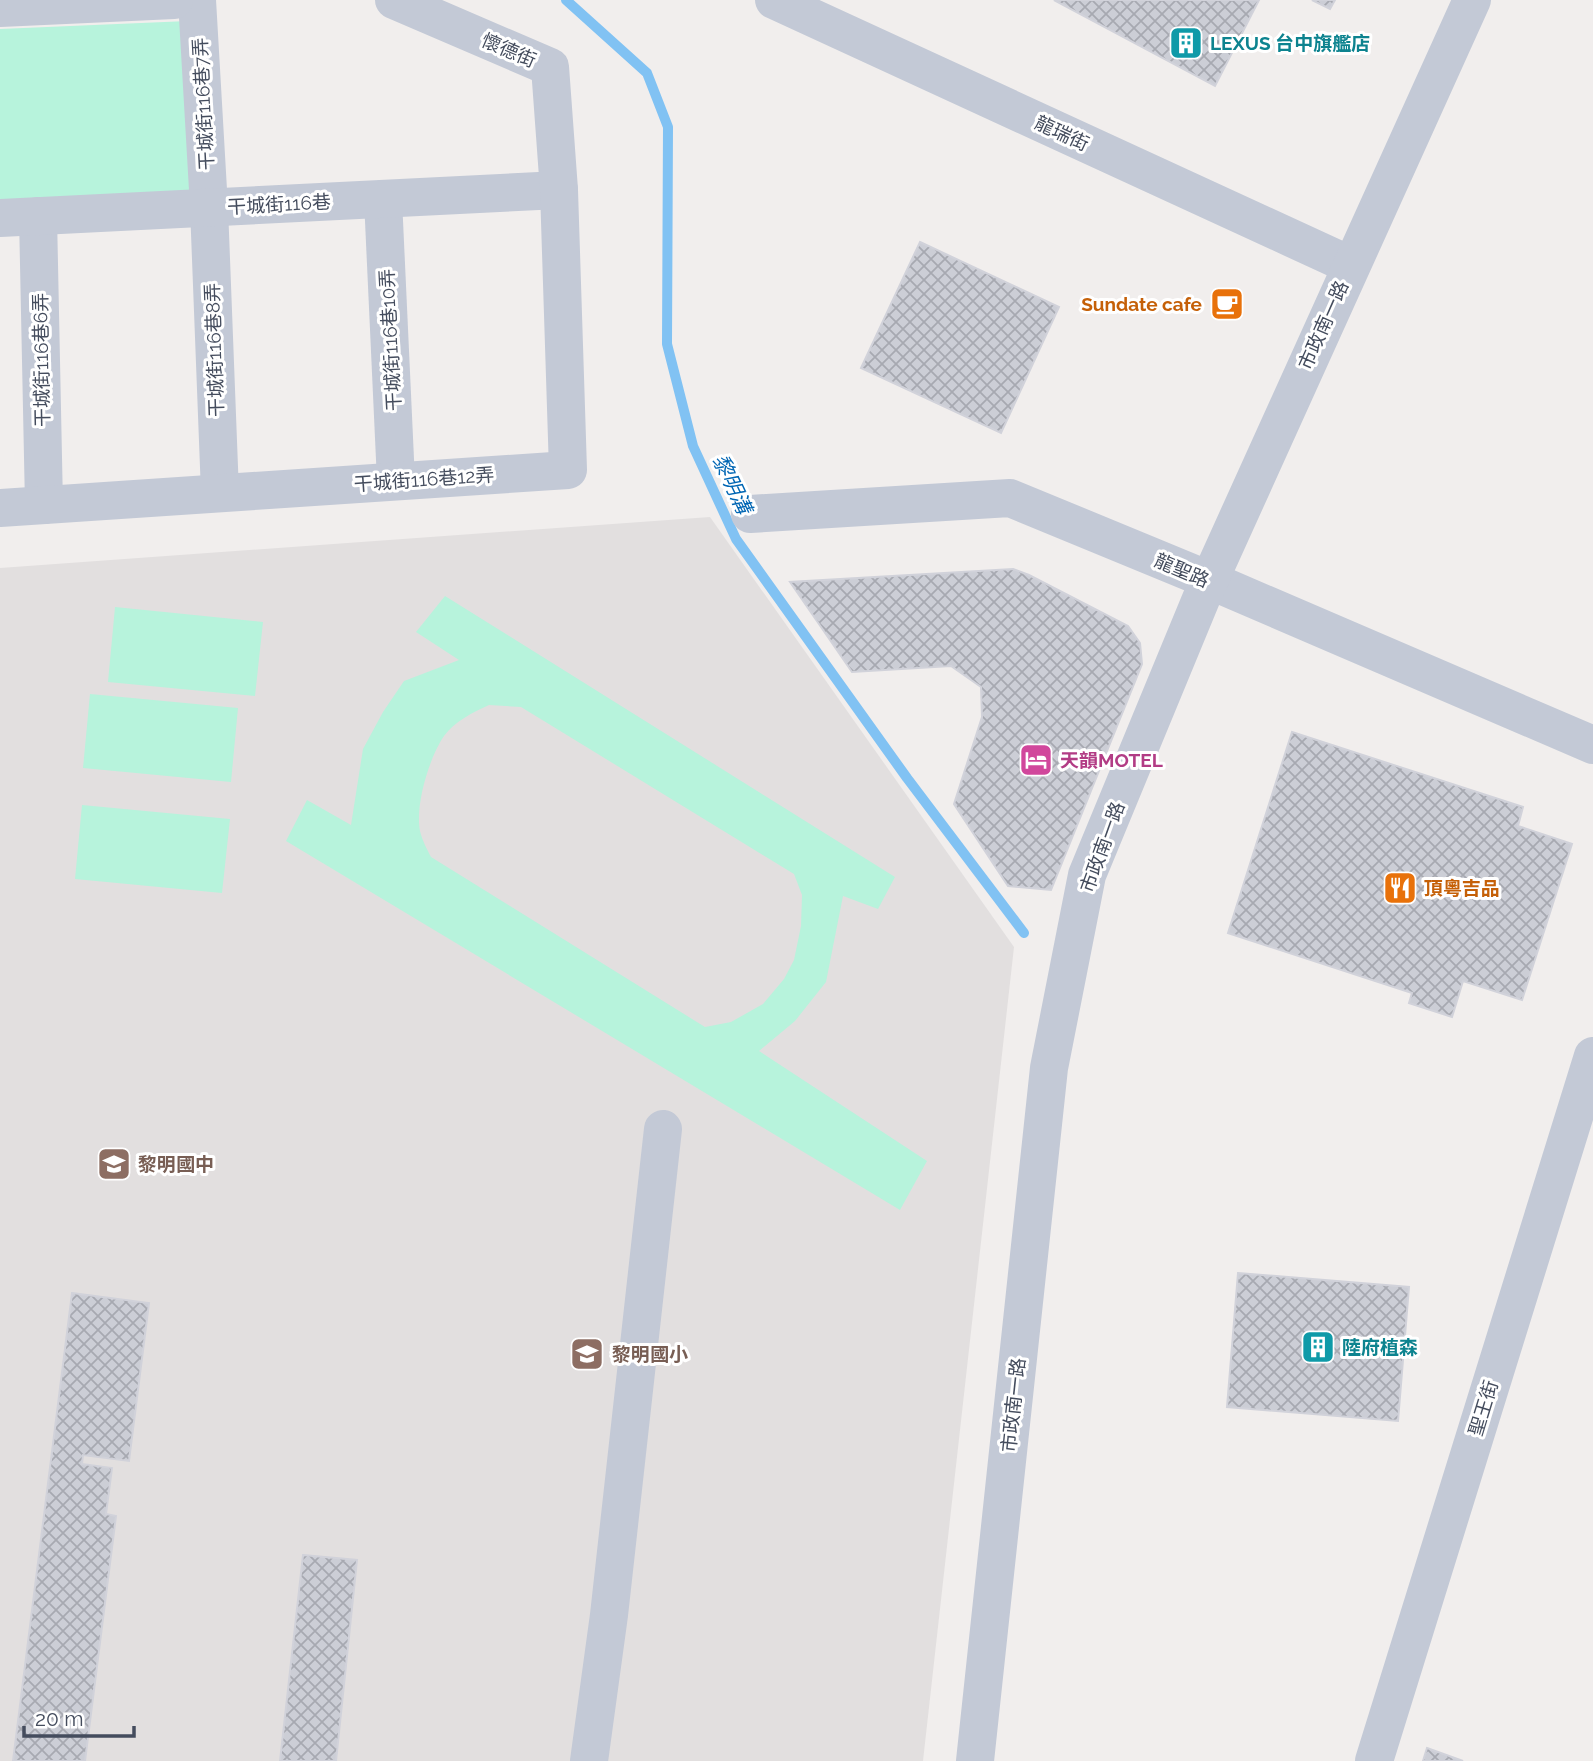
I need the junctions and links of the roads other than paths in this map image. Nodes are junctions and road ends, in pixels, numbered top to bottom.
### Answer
1 (174, 0) edge
2 (197, 0) edge
3 (394, 0) edge
4 (774, 0) edge
5 (1472, 0) edge
6 (0, 8) edge
7 (559, 190) junction
8 (383, 199) junction
9 (209, 207) junction
10 (38, 216) junction
11 (0, 218) edge
12 (1350, 265) junction
13 (396, 481) junction
14 (220, 493) junction
15 (44, 505) junction
16 (0, 508) edge
17 (750, 513) dead end
18 (1209, 580) junction
19 (1593, 745) edge
20 (1593, 1056) edge
21 (663, 1129) dead end
22 (589, 1761) edge
23 (975, 1761) edge
24 (1374, 1761) edge

1 - 6 street
2 - 9 street, 干城街116巷7弄
3 - 7 street, 懷德街
4 - 12 street, 龍瑞街
5 - 12 street, 市政南一路
7 - 8 street, 干城街116巷
7 - 13 street, 干城街116巷12弄
8 - 9 street, 干城街116巷
8 - 13 street, 干城街116巷10弄
9 - 10 street, 干城街116巷
9 - 14 street, 干城街116巷8弄
10 - 11 street, 干城街116巷
10 - 15 street, 干城街116巷6弄
12 - 18 street, 市政南一路
13 - 14 street, 干城街116巷12弄
14 - 15 street, 干城街116巷12弄
15 - 16 street, 干城街116巷12弄
17 - 18 street, 龍聖路
18 - 19 street, 龍聖路
18 - 23 street, 市政南一路
20 - 24 street, 聖王街
21 - 22 street

